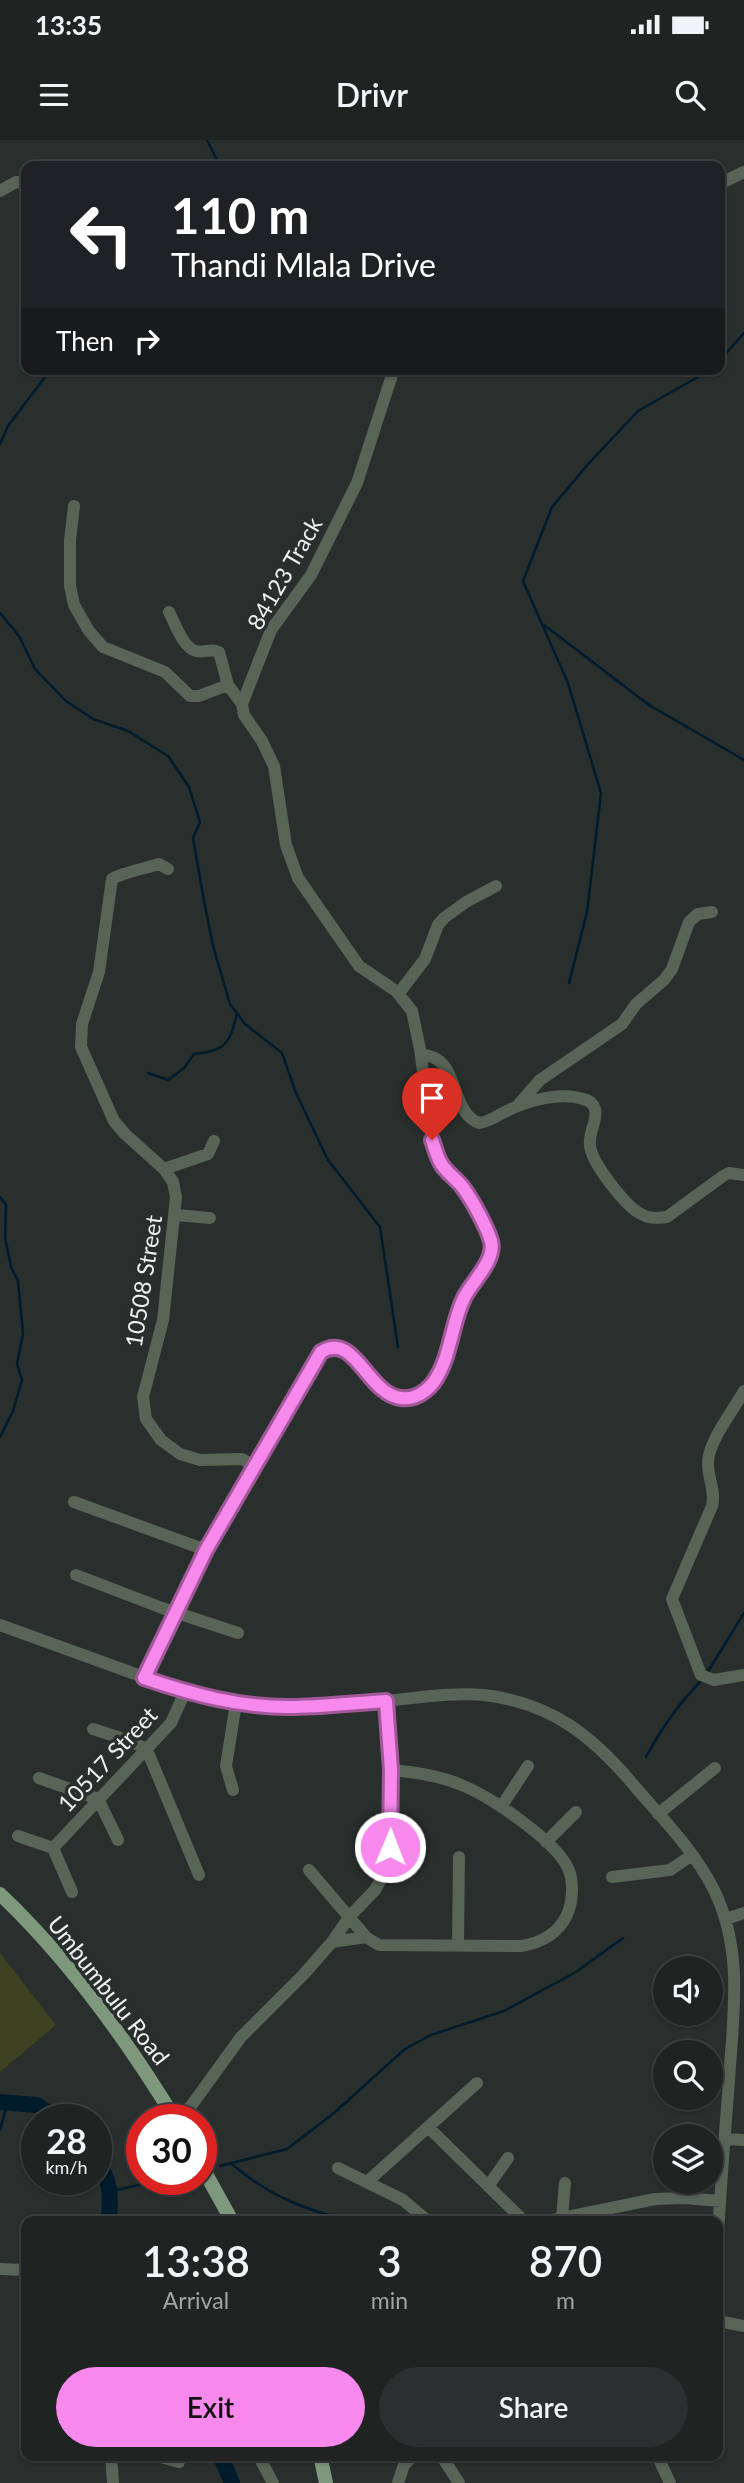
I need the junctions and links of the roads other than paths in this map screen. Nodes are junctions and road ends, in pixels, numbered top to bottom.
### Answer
1 (744, 172) edge
2 (725, 181) edge
3 (21, 182) edge
4 (0, 191) edge
5 (392, 375) edge
6 (74, 506) dead end
7 (169, 612) dead end
8 (228, 685) junction
9 (242, 704) junction
10 (168, 869) dead end
11 (496, 886) dead end
12 (712, 912) dead end
13 (399, 993) junction
14 (421, 1055) junction
15 (519, 1105) junction
16 (214, 1141) dead end
17 (164, 1169) junction
18 (744, 1175) edge
19 (175, 1215) junction
20 (210, 1219) dead end
21 (744, 1391) edge
22 (254, 1466) junction
23 (74, 1502) dead end
24 (206, 1550) junction
25 (76, 1575) dead end
26 (175, 1613) junction
27 (0, 1625) edge
28 (238, 1633) dead end
29 (744, 1675) edge
30 (144, 1678) junction
31 (185, 1692) junction
32 (386, 1701) junction
33 (236, 1703) junction
34 (93, 1729) dead end
35 (147, 1749) junction
36 (528, 1766) dead end
37 (715, 1768) dead end
38 (391, 1770) junction
39 (39, 1778) dead end
40 (233, 1790) dead end
41 (98, 1799) junction
42 (501, 1807) junction
43 (576, 1812) dead end
44 (658, 1814) junction
45 (18, 1836) dead end
46 (118, 1840) dead end
47 (546, 1842) junction
48 (52, 1849) junction
49 (692, 1855) junction
50 (459, 1857) dead end
51 (309, 1870) dead end
52 (199, 1875) dead end
53 (612, 1877) dead end
54 (72, 1892) dead end
55 (0, 1894) edge
56 (744, 1913) edge
57 (350, 1916) junction
58 (726, 1919) junction
59 (366, 1937) junction
60 (332, 1942) junction
61 (458, 1945) junction
62 (740, 1978) edge
63 (738, 2042) edge
64 (477, 2083) dead end
65 (166, 2104) edge
66 (192, 2104) edge
67 (428, 2127) junction
68 (725, 2138) junction
69 (744, 2140) edge
70 (508, 2158) dead end
71 (338, 2168) dead end
72 (367, 2182) junction
73 (565, 2183) dead end
74 (489, 2185) junction
75 (217, 2194) edge
76 (720, 2201) junction
77 (229, 2216) edge
78 (423, 2216) edge
79 (519, 2216) edge
80 (562, 2216) edge
81 (592, 2216) edge
82 (719, 2216) edge
83 (0, 2269) edge
84 (21, 2270) edge
85 (723, 2322) edge
86 (744, 2326) edge
87 (111, 2461) edge
88 (175, 2461) edge
89 (261, 2461) edge
90 (322, 2461) edge
91 (408, 2461) edge
92 (445, 2461) edge
93 (660, 2461) edge
94 (179, 2462) dead end
95 (113, 2483) edge
96 (273, 2483) edge
97 (327, 2483) edge
98 (398, 2483) edge
99 (459, 2483) edge
100 (670, 2483) edge

1 - 2 street
3 - 4 street
5 - 9 street, 84123 Track
6 - 8 street
7 - 8 street
8 - 9 street
9 - 13 street
10 - 17 street, 10508 Street
11 - 13 street
12 - 15 street
13 - 14 street
14 - 15 street
14 - 22 street
15 - 18 street
16 - 17 street
17 - 19 street, 10508 Street
19 - 20 street
19 - 22 street, 10508 Street
21 - 29 street
22 - 24 street
23 - 24 street
24 - 26 street
25 - 26 street
26 - 28 street
26 - 30 street
27 - 30 street
30 - 31 street
31 - 33 street
31 - 35 street, 10517 Street
32 - 33 street
32 - 38 street
32 - 44 street
33 - 40 street
34 - 35 street
35 - 41 street, 10517 Street
35 - 52 street
36 - 42 street
37 - 44 street
38 - 42 street
38 - 57 street
39 - 41 street
41 - 46 street
41 - 48 street, 10517 Street
42 - 47 street
43 - 47 street
44 - 49 street
45 - 48 street
47 - 61 street
48 - 54 street
49 - 53 street
49 - 58 street
50 - 61 street
51 - 57 street
55 - 65 main road, Umbumbulu Road
56 - 58 street
57 - 59 street
57 - 60 street
58 - 62 street
59 - 60 street
59 - 61 street
60 - 66 street
62 - 63 street
63 - 68 street
64 - 67 street
67 - 72 street
67 - 74 street
68 - 69 street
68 - 76 street
70 - 74 street
71 - 72 street
72 - 78 street
73 - 80 street
74 - 79 street
75 - 77 main road
76 - 81 street
76 - 82 street
83 - 84 street
85 - 86 street
87 - 95 street
88 - 94 street
89 - 96 street
90 - 97 main road
91 - 98 street
92 - 99 street
93 - 100 street

